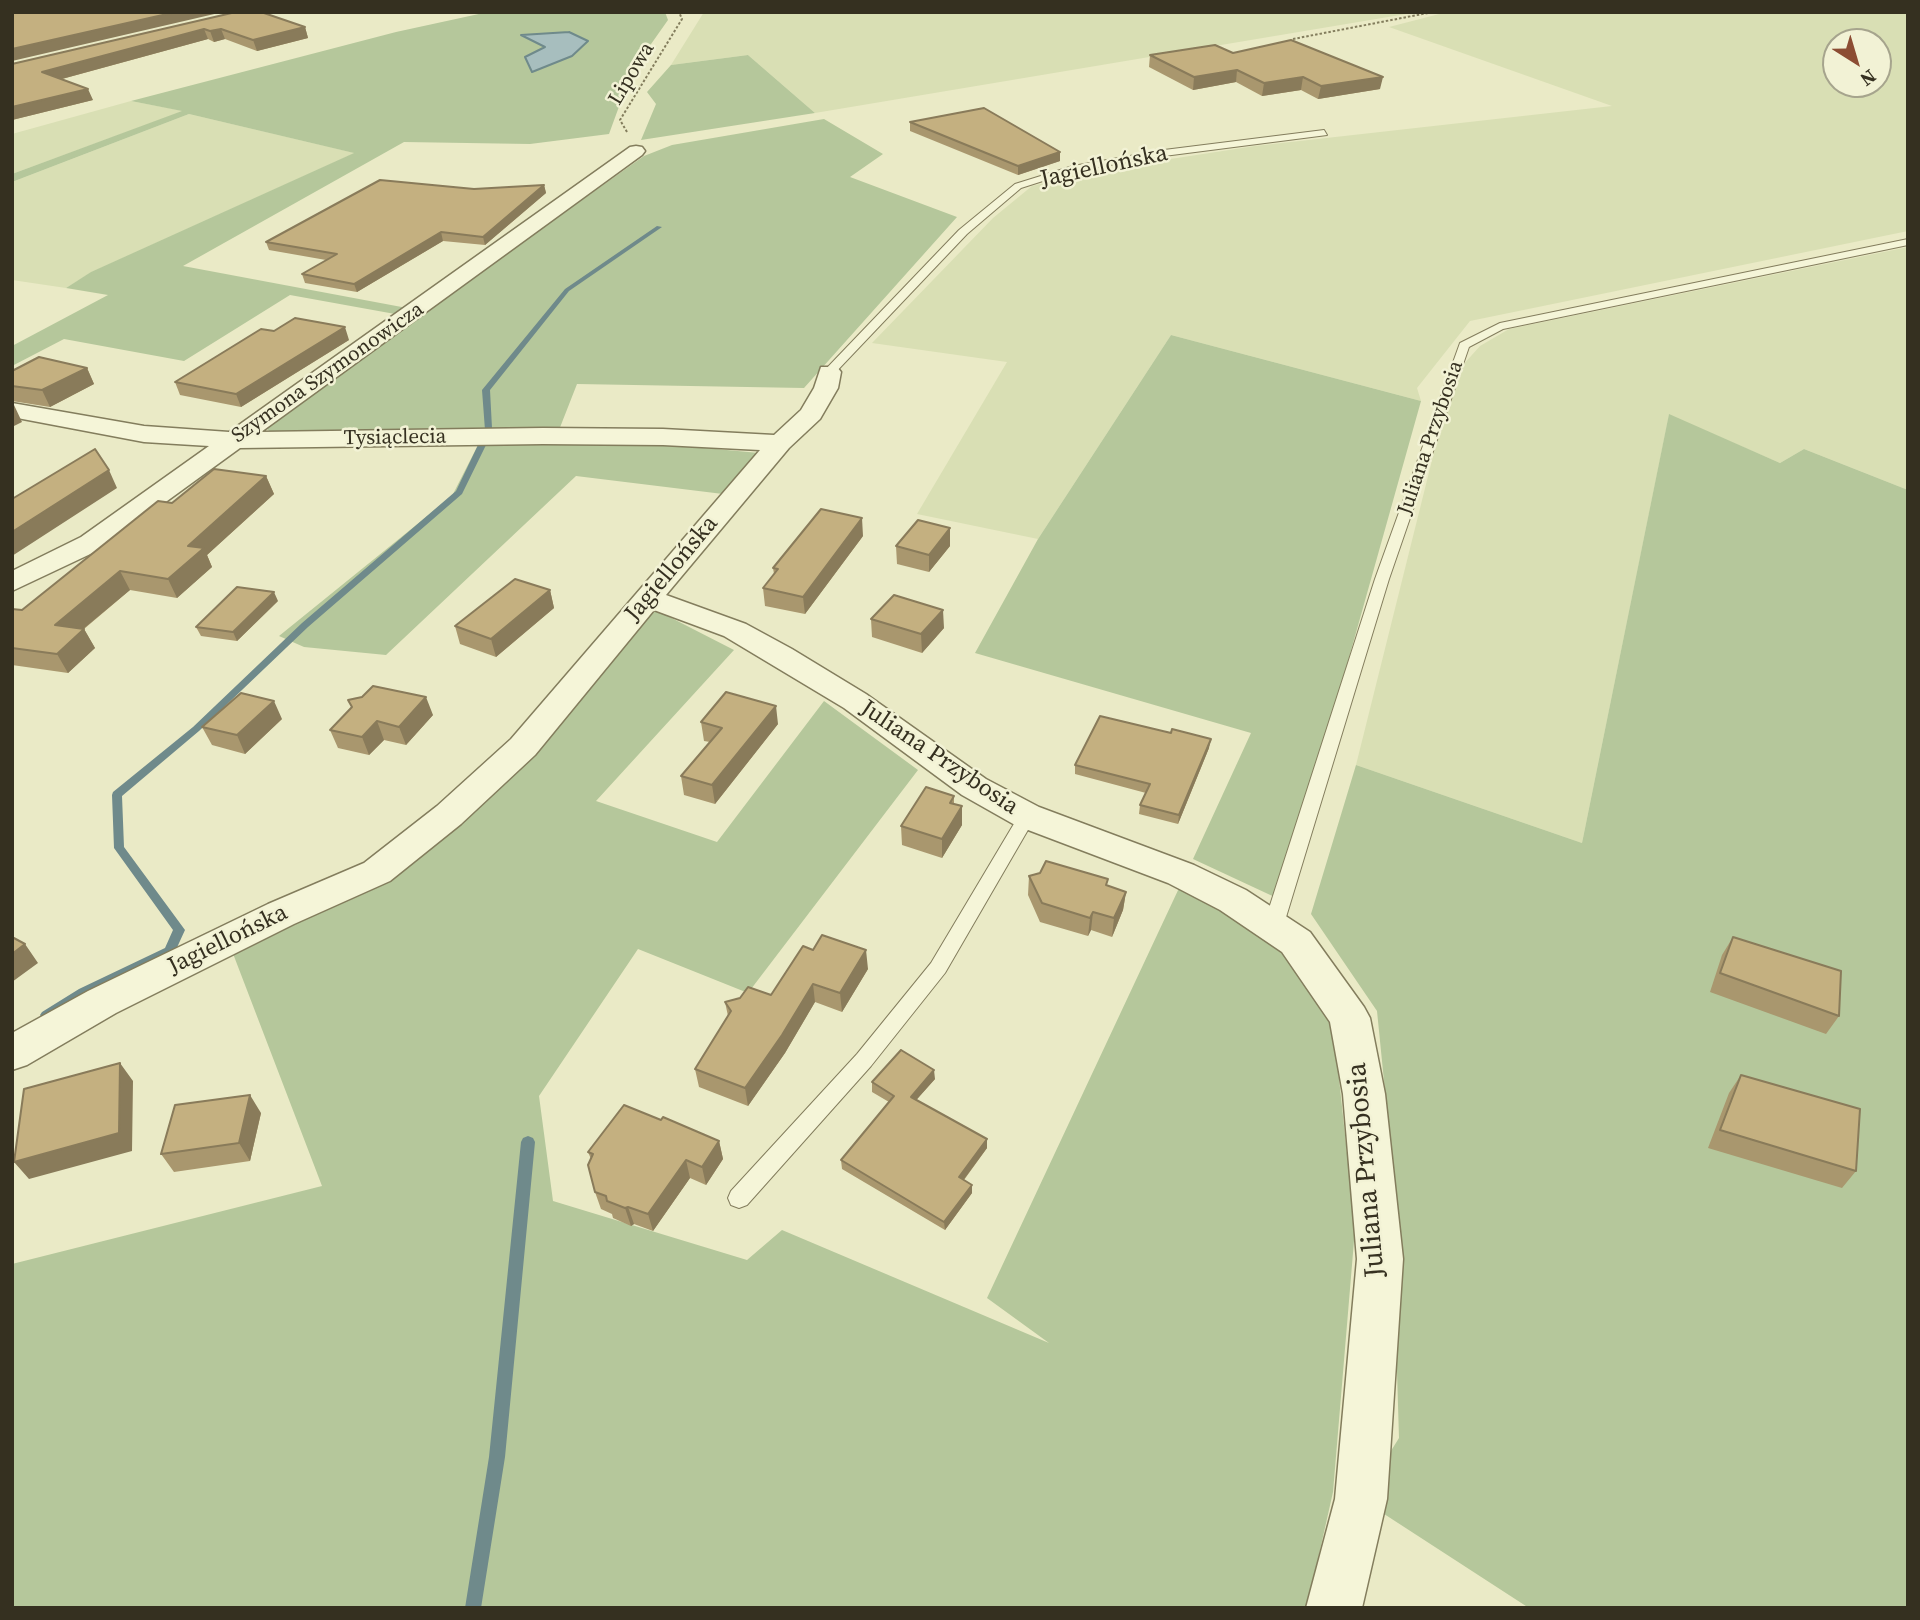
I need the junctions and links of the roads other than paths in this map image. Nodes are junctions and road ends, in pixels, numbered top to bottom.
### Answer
1 (1324, 132) dead end
2 (636, 151) road end
3 (1908, 242) edge
4 (829, 372) joint
5 (12, 410) edge
6 (234, 440) junction
7 (780, 443) junction
8 (12, 582) edge
9 (648, 598) junction
10 (1027, 816) junction
11 (1273, 927) junction
12 (12, 1053) edge
13 (739, 1198) dead end
14 (1335, 1608) edge

1 - 4 lane, Jagiellońska
2 - 6 street, Szymona Szymonowicza
3 - 11 lane, Juliana Przybosia
4 - 7 street, Jagiellońska
5 - 6 street, Tysiąclecia
6 - 7 street, Tysiąclecia
6 - 8 street, Szymona Szymonowicza
7 - 9 street, Jagiellońska
9 - 10 street, Juliana Przybosia
9 - 12 street, Jagiellońska
10 - 11 street, Juliana Przybosia
10 - 13 lane
11 - 14 street, Juliana Przybosia

